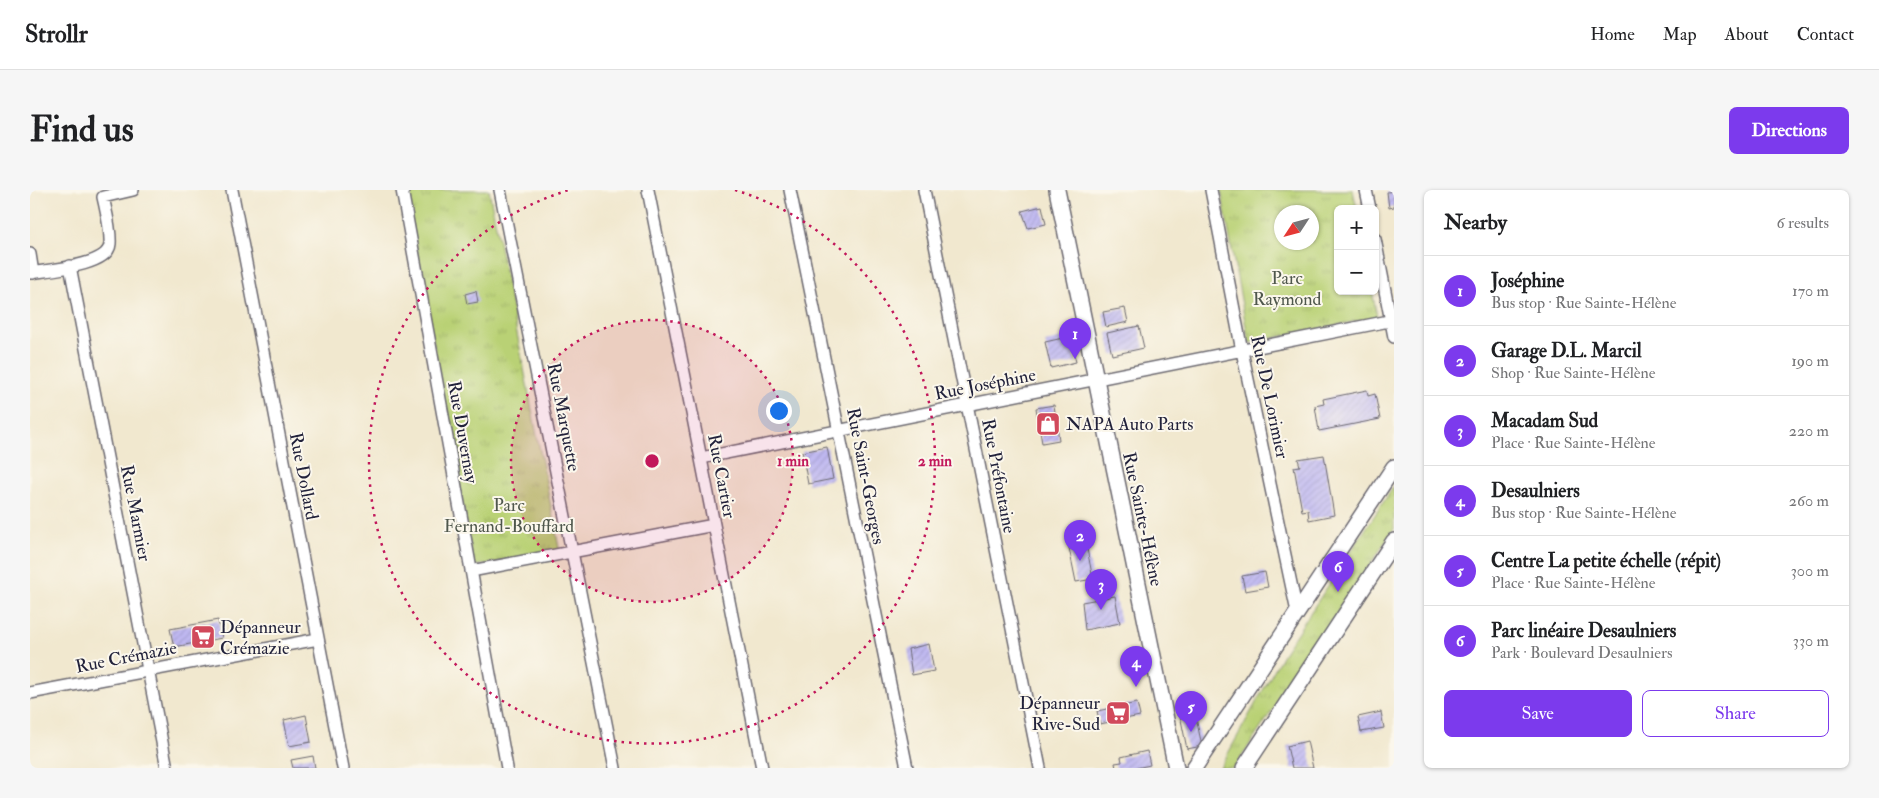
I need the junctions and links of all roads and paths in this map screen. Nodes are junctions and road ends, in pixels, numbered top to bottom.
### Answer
1 (133, 190) edge
2 (232, 190) edge
3 (402, 190) edge
4 (500, 190) edge
5 (648, 190) edge
6 (790, 190) edge
7 (924, 190) edge
8 (1057, 190) edge
9 (1211, 190) edge
10 (1366, 190) edge
11 (1369, 205) edge
12 (1377, 250) edge
13 (30, 254) edge
14 (70, 266) junction
15 (32, 273) edge
16 (1392, 321) edge
17 (1394, 337) edge
18 (1242, 351) junction
19 (1094, 380) junction
20 (967, 405) junction
21 (839, 430) junction
22 (701, 458) junction
23 (1394, 467) edge
24 (714, 525) junction
25 (1393, 548) edge
26 (573, 551) junction
27 (471, 571) junction
28 (1297, 612) junction
29 (318, 639) junction
30 (149, 671) junction
31 (30, 693) edge
32 (167, 768) edge
33 (342, 768) edge
34 (507, 768) edge
35 (616, 768) edge
36 (762, 768) edge
37 (908, 768) edge
38 (1040, 768) edge
39 (1176, 768) edge
40 (1194, 768) edge
41 (1244, 768) edge

1 - 14 street
2 - 29 street, Rue Dollard
3 - 27 street, Rue Duvernay
4 - 26 street, Rue Marquette
5 - 22 street, Rue Cartier
6 - 21 street, Rue Saint-Georges
7 - 20 street, Rue Préfontaine
8 - 19 street, Rue Sainte-Hélène
9 - 18 street, Rue De Lorimier
10 - 11 street
12 - 16 street
13 - 15 street
14 - 15 street
14 - 30 street, Rue Marmier
16 - 17 street
16 - 18 street, Rue Joséphine
18 - 19 street, Rue Joséphine
18 - 28 street, Rue De Lorimier
19 - 20 street, Rue Joséphine
19 - 39 street, Rue Sainte-Hélène
20 - 21 street, Rue Joséphine
20 - 38 street, Rue Préfontaine
21 - 22 street, Rue Joséphine
21 - 37 street, Rue Saint-Georges
22 - 24 street, Rue Cartier
23 - 28 street
24 - 26 street
24 - 36 street, Rue Cartier
25 - 41 street
26 - 27 street
26 - 35 street, Rue Marquette
27 - 34 street, Rue Duvernay
28 - 40 street
29 - 30 street, Rue Crémazie
29 - 33 street, Rue Dollard
30 - 31 street, Rue Crémazie
30 - 32 street, Rue Marmier

